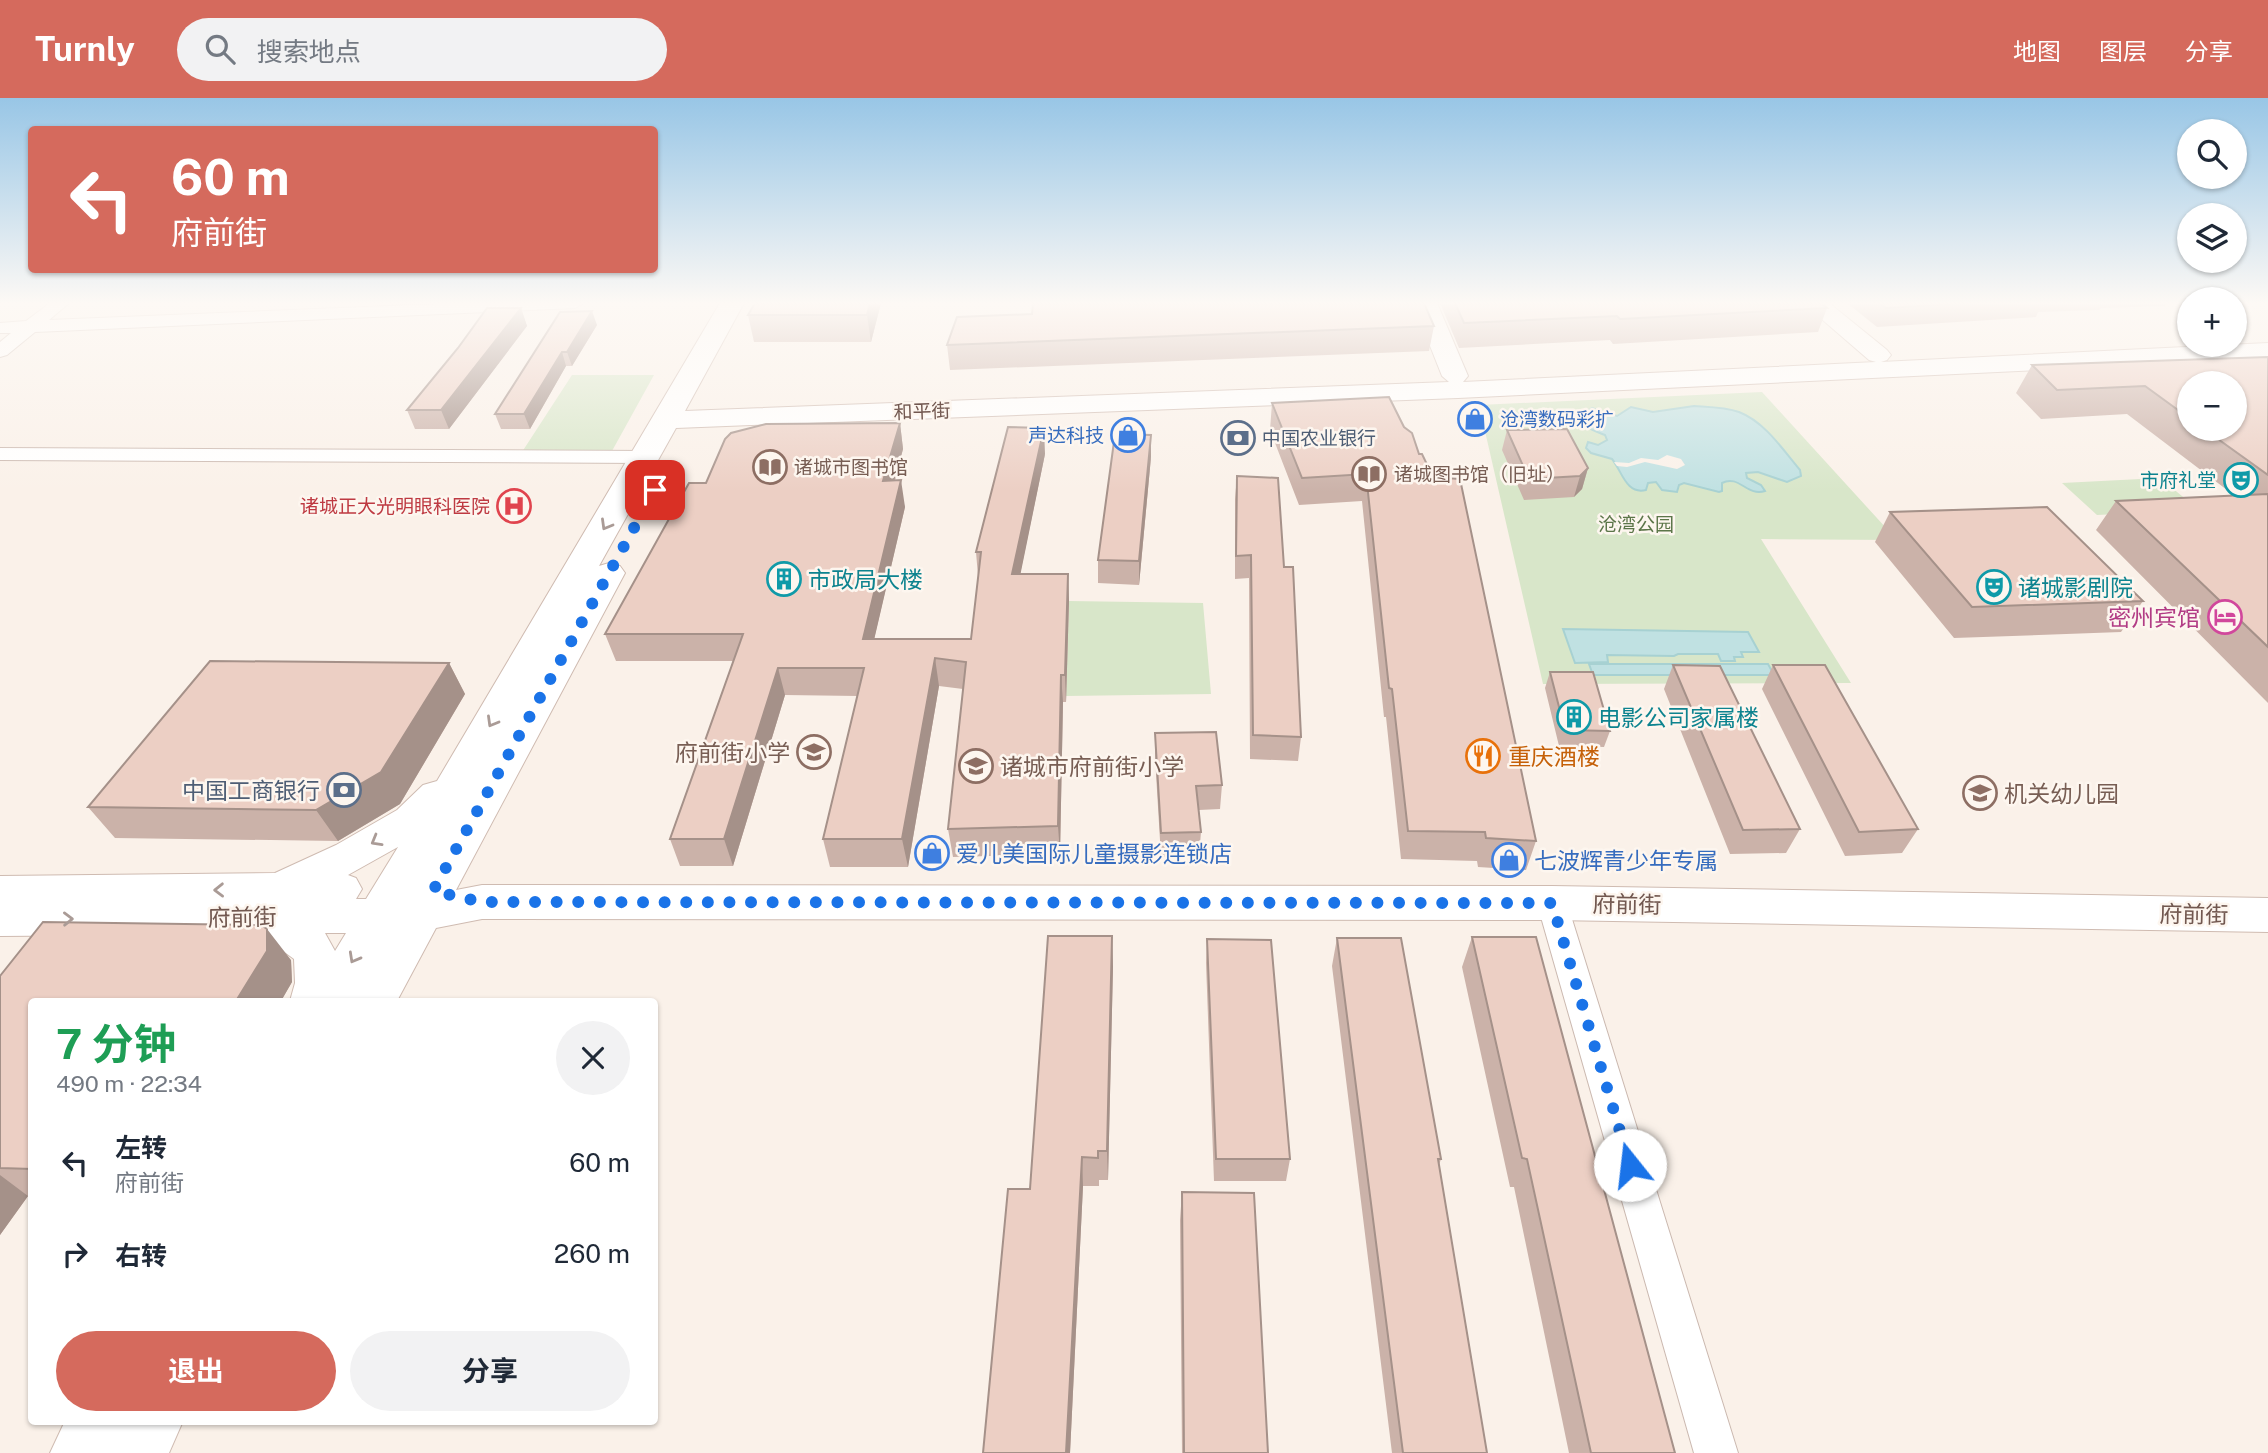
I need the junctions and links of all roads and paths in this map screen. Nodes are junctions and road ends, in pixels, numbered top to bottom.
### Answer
1 (704, 366) edge
2 (714, 366) edge
3 (1451, 366) edge
4 (1652, 366) edge
5 (1952, 366) edge
6 (1455, 376) junction
7 (685, 411) junction
8 (0, 454) edge
9 (646, 457) junction
10 (466, 767) junction
11 (0, 892) edge
12 (406, 902) junction
13 (272, 903) junction
14 (1552, 903) junction
15 (2268, 915) edge
16 (0, 919) edge
17 (314, 998) edge
18 (332, 998) edge
19 (375, 998) edge
20 (96, 1425) edge
21 (152, 1425) edge
22 (80, 1453) edge
23 (137, 1453) edge
24 (1716, 1453) edge

1 - 7 main road
2 - 7 main road
3 - 6 main road
4 - 6 main road, 和平街
5 - 7 main road, 和平街
6 - 7 main road, 和平街
7 - 9 main road
7 - 12 main road
8 - 9 street
9 -> 10 main road
10 - 12 main road
10 -> 13 main road
13 -> 11 main road, 府前街
12 - 13 main road, 府前街
12 - 14 main road, 府前街
12 -> 18 main road
12 - 19 main road
16 -> 13 main road, 府前街
13 - 17 main road
14 - 15 main road, 府前街
14 - 24 street
20 - 22 main road
21 - 23 main road

